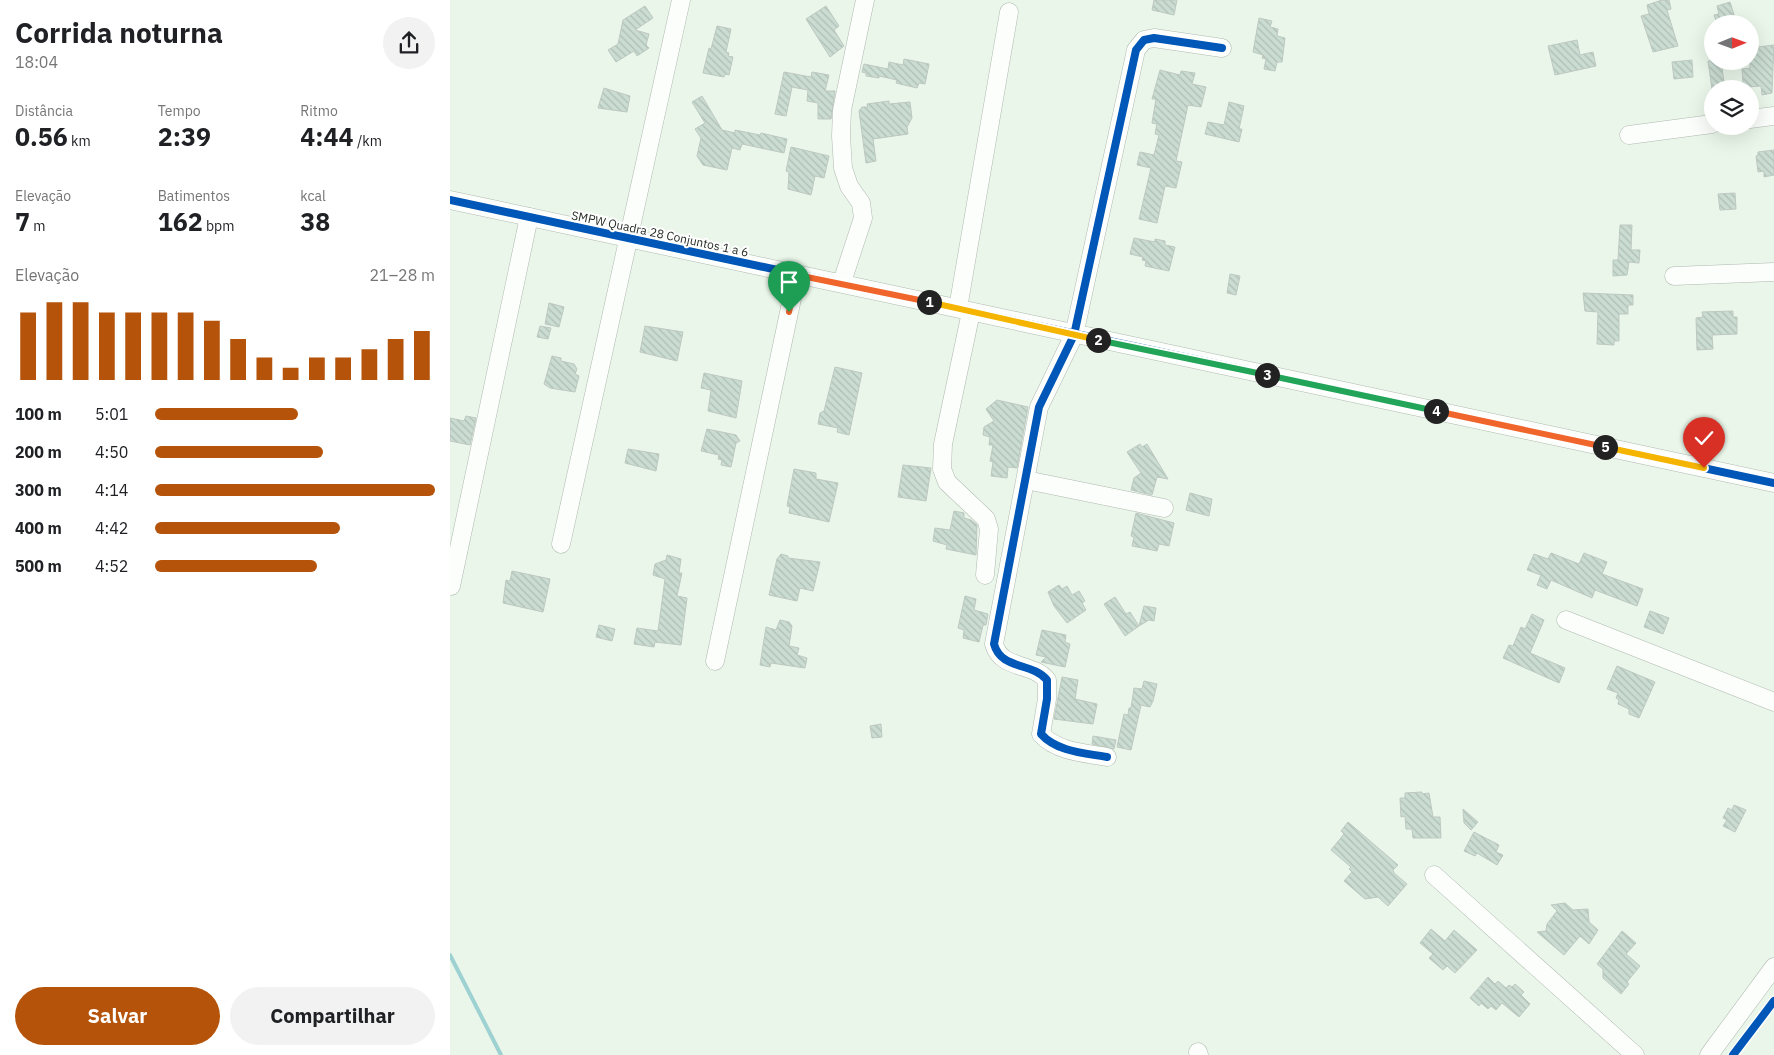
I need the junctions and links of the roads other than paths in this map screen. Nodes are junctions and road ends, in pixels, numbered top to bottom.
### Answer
1 (681, 0) edge
2 (865, 0) edge
3 (1010, 12) dead end
4 (1222, 48) dead end
5 (1774, 116) edge
6 (1759, 118) edge
7 (1704, 125) edge
8 (1629, 135) dead end
9 (450, 200) edge
10 (529, 217) junction
11 (627, 239) junction
12 (1774, 272) edge
13 (797, 275) junction
14 (1674, 276) dead end
15 (842, 282) junction
16 (965, 310) junction
17 (1074, 335) junction
18 (1026, 480) junction
19 (1774, 483) edge
20 (1164, 508) dead end
21 (561, 544) dead end
22 (985, 575) dead end
23 (451, 586) edge
24 (1566, 620) dead end
25 (715, 661) dead end
26 (1774, 702) edge
27 (1107, 757) dead end
28 (1434, 875) dead end
29 (1774, 967) edge
30 (1634, 1055) edge
31 (1708, 1055) edge

1 - 11 street
2 - 15 street
3 - 16 street
4 - 17 street
5 - 6 street
7 - 8 street
9 - 10 street, SMPW Quadra 28 Conjuntos 1 a 6
10 - 11 street, SMPW Quadra 28 Conjuntos 1 a 6
10 - 23 street
11 - 13 street, SMPW Quadra 28 Conjuntos 1 a 6
11 - 21 street
12 - 14 street
13 - 15 street, SMPW Quadra 28 Conjuntos 1 a 6
13 - 25 street
15 - 16 street, SMPW Quadra 28 Conjuntos 1 a 6
16 - 17 street, SMPW Quadra 28 Conjuntos 1 a 6
16 - 22 street
17 - 18 street
17 - 19 street, SMPW Quadra 28 Conjuntos 1 a 6
18 - 20 street
18 - 27 street
24 - 26 street
28 - 30 street
29 - 31 street

